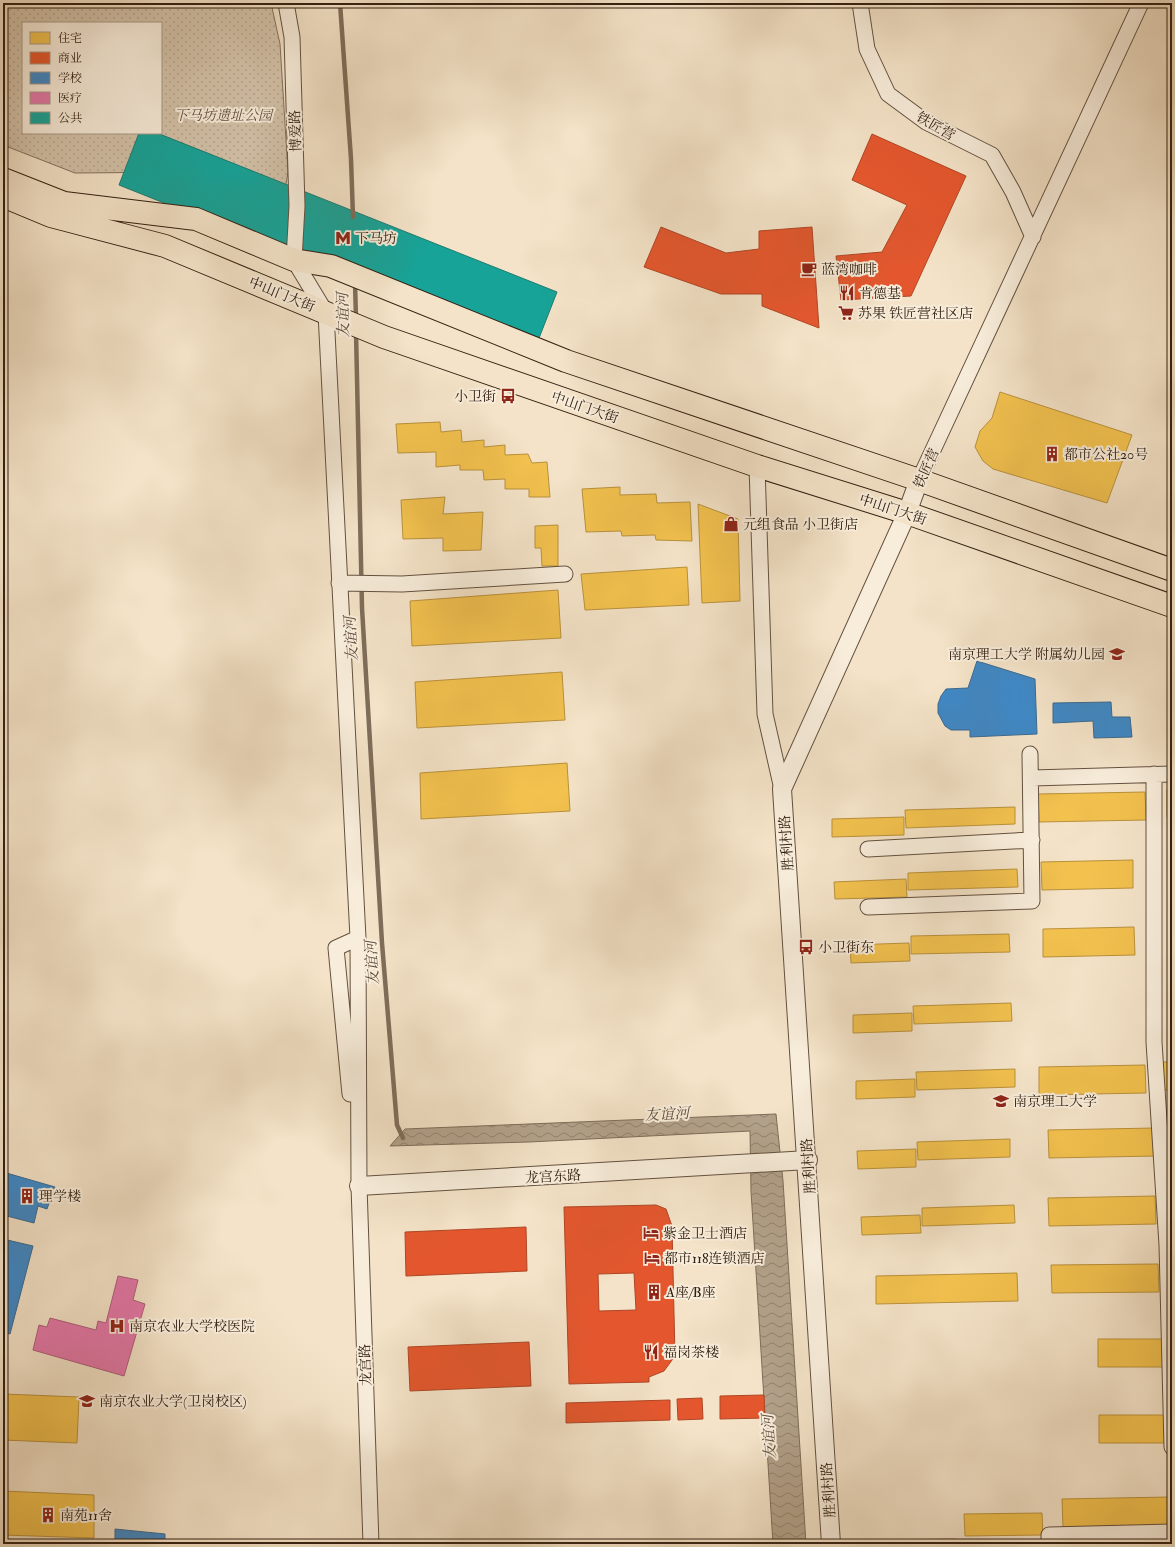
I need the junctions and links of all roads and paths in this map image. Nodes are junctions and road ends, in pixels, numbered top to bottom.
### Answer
1 (286, 3) edge
2 (860, 3) edge
3 (1141, 3) edge
4 (3, 179) edge
5 (3, 196) edge
6 (1033, 237) junction
7 (294, 260) junction
8 (326, 313) junction
9 (757, 466) junction
10 (919, 480) junction
11 (907, 513) junction
12 (1172, 570) edge
13 (565, 574) dead end
14 (345, 583) junction
15 (1172, 606) edge
16 (1030, 754) dead end
17 (1154, 774) junction
18 (1172, 774) edge
19 (1032, 778) junction
20 (782, 789) junction
21 (1032, 840) junction
22 (868, 849) dead end
23 (868, 907) dead end
24 (358, 938) junction
25 (808, 1160) junction
26 (359, 1186) junction
27 (1172, 1447) edge
28 (1172, 1532) edge
29 (371, 1544) edge
30 (831, 1544) edge
31 (1049, 1544) edge

1 - 7 street, 博爱路
2 - 6 street, 铁匠营
3 - 6 street, 铁匠营
4 - 7 main road
5 - 8 main road, 中山门大街
6 - 10 street, 铁匠营
7 - 8 street
7 - 10 main road
8 - 9 main road, 中山门大街
8 - 14 street
9 - 11 main road, 中山门大街
9 - 20 street
10 - 11 street, 铁匠营
10 - 12 main road
11 - 15 main road, 中山门大街
11 - 20 street, 铁匠营
13 - 14 street
14 - 24 street
16 - 19 street
17 - 18 street
17 - 19 street
17 - 27 street
19 - 21 street
20 - 25 street, 胜利村路
21 - 22 street
21 - 23 street
24 - 26 street
24 - 26 street
25 - 26 street, 龙宫东路
25 - 30 street, 胜利村路
26 - 29 street, 龙宫路
28 - 31 street

